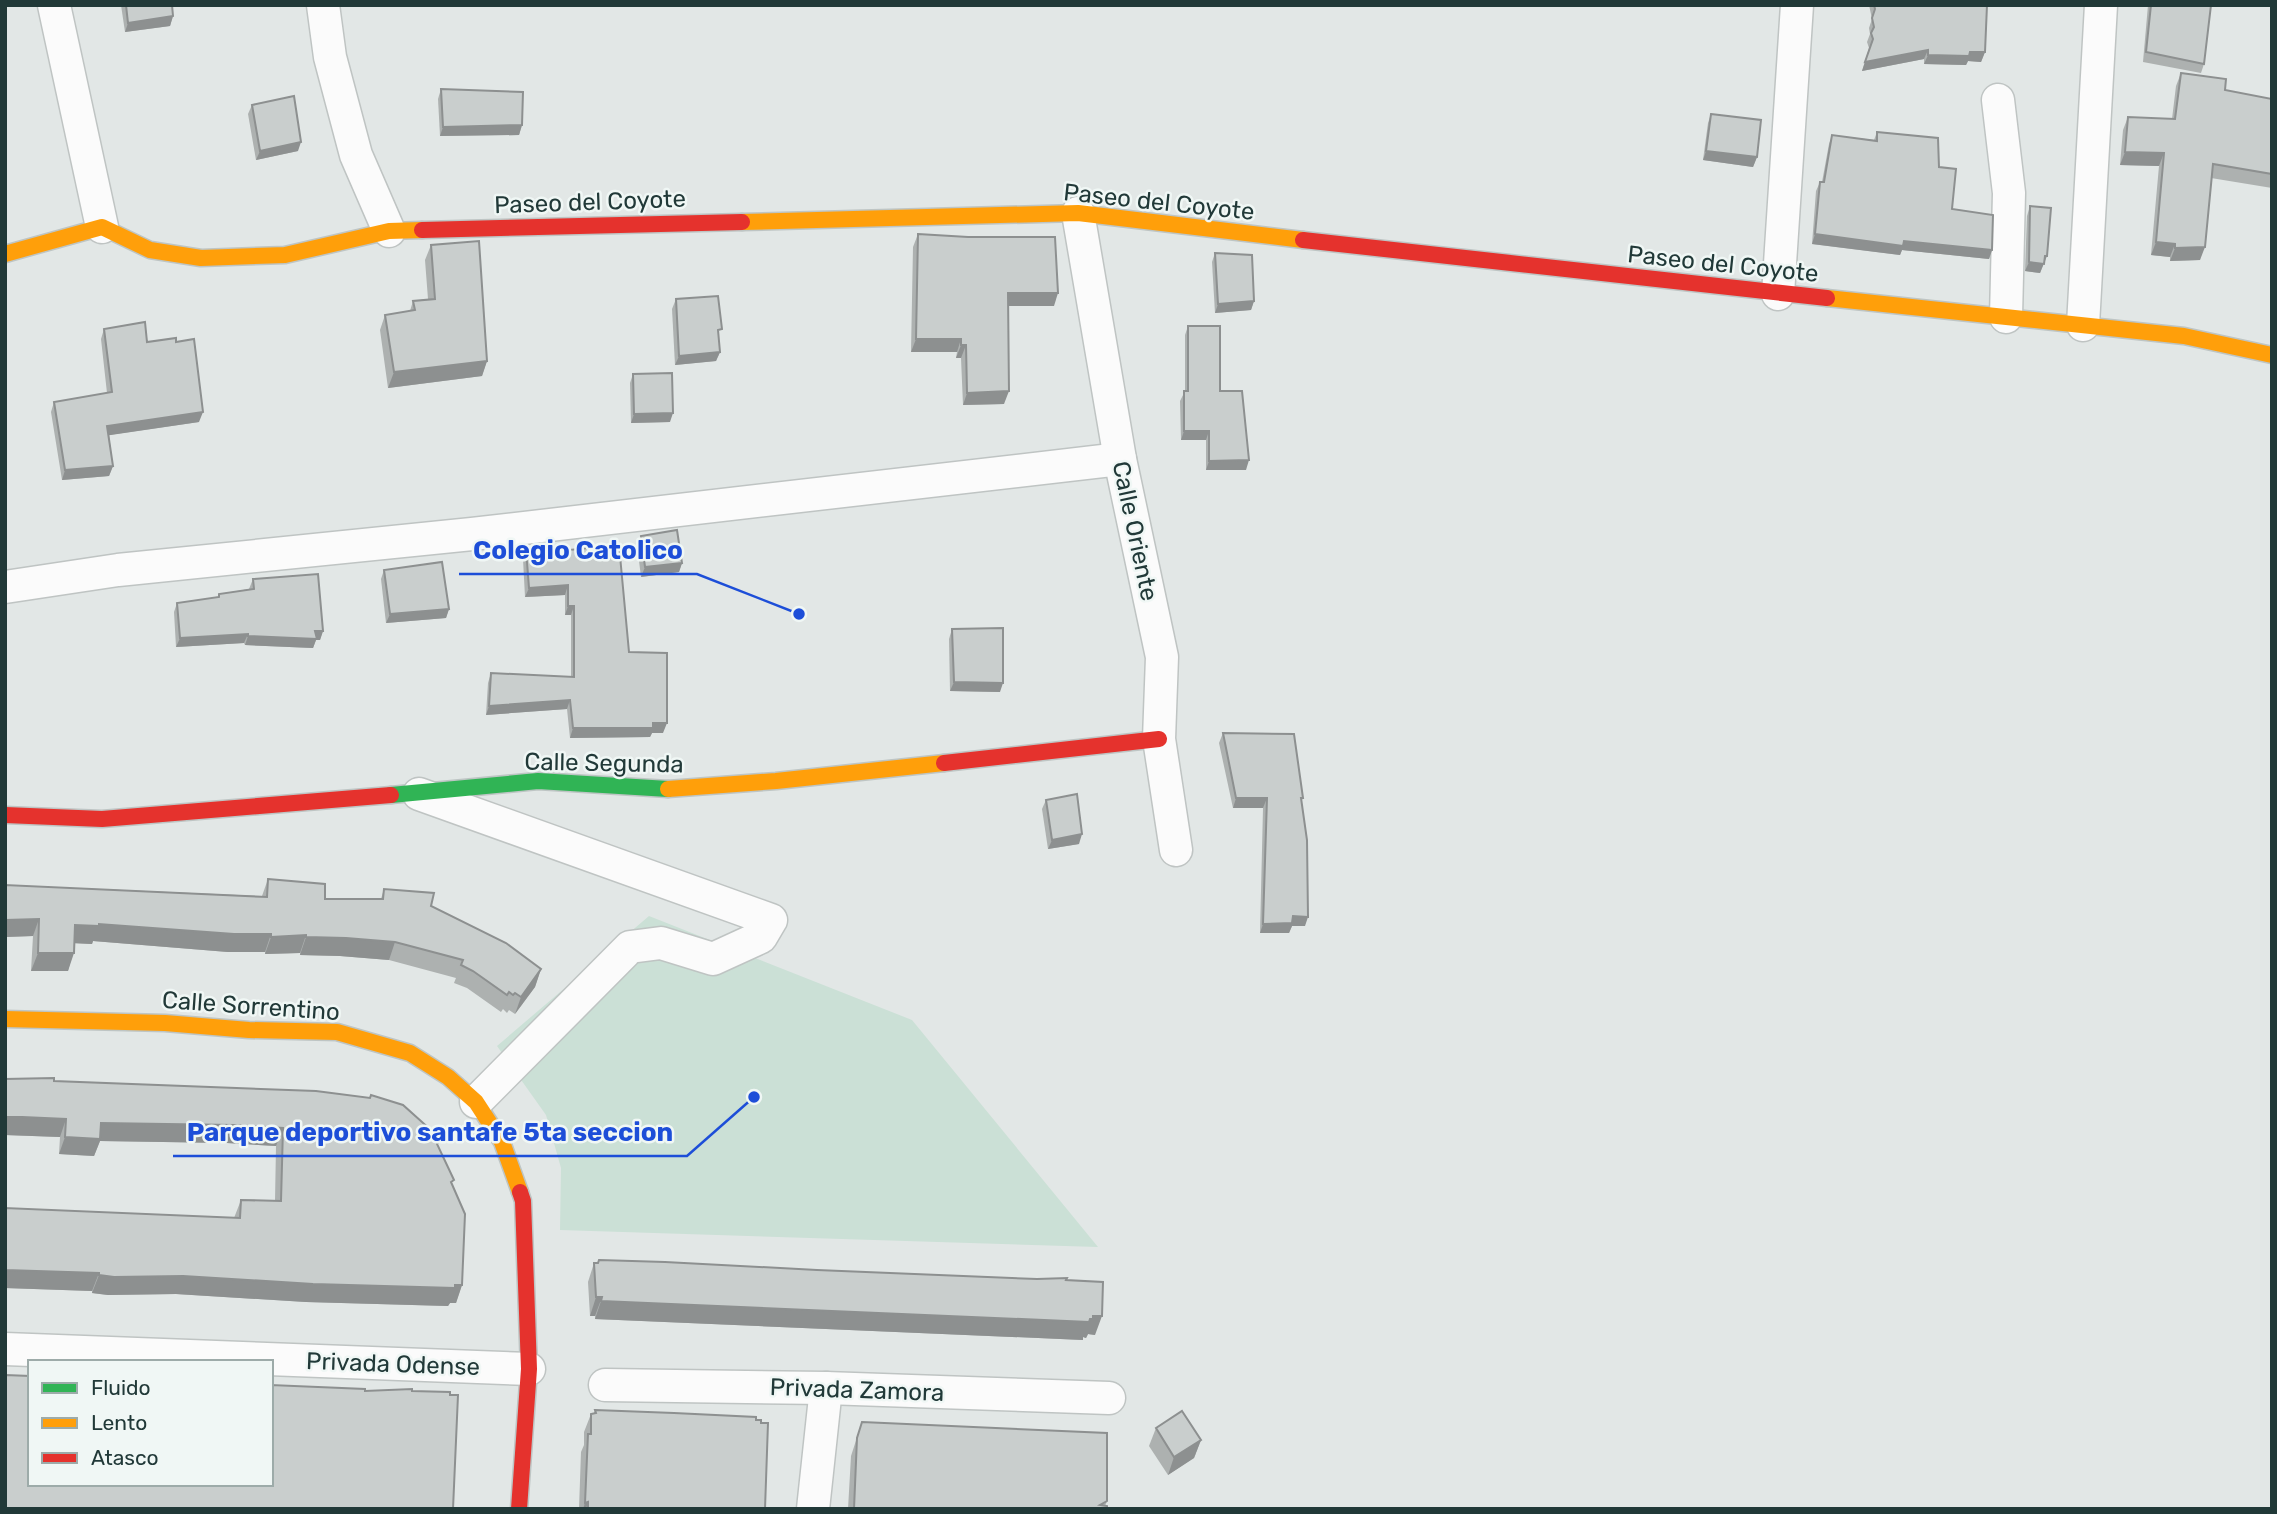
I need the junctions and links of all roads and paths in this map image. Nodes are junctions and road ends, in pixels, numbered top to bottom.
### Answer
1 (54, 5) edge
2 (324, 5) edge
3 (1797, 5) edge
4 (2101, 5) edge
5 (1998, 100) dead end
6 (1078, 213) junction
7 (102, 227) junction
8 (389, 231) junction
9 (5, 254) edge
10 (1778, 294) junction
11 (2006, 317) junction
12 (2083, 325) junction
13 (2272, 355) edge
14 (1120, 459) junction
15 (5, 587) edge
16 (1159, 739) junction
17 (417, 793) junction
18 (5, 816) edge
19 (1176, 850) dead end
20 (5, 1019) edge
21 (476, 1102) junction
22 (5, 1349) edge
23 (529, 1369) junction
24 (605, 1385) dead end
25 (826, 1388) junction
26 (1110, 1398) dead end
27 (519, 1509) edge
28 (813, 1509) edge

1 - 7 street
2 - 8 street
3 - 10 street
4 - 12 street
5 - 11 street
6 - 8 street, Paseo del Coyote
6 - 10 street, Paseo del Coyote
6 - 14 street, Calle Oriente
7 - 8 street, Paseo del Coyote
7 - 9 street
10 - 11 street, Paseo del Coyote
11 - 12 street, Paseo del Coyote
12 - 13 street, Paseo del Coyote
14 - 15 street
14 - 16 street, Calle Oriente
16 - 17 street, Calle Segunda
16 - 19 street, Calle Oriente
17 - 18 street, Calle Segunda
17 - 21 street
20 - 21 street, Calle Sorrentino
21 - 23 street, Calle Sorrentino
22 - 23 street, Privada Odense
23 - 27 street, Calle Sorrentino
24 - 25 street, Privada Zamora
25 - 26 street, Privada Zamora
25 - 28 street

